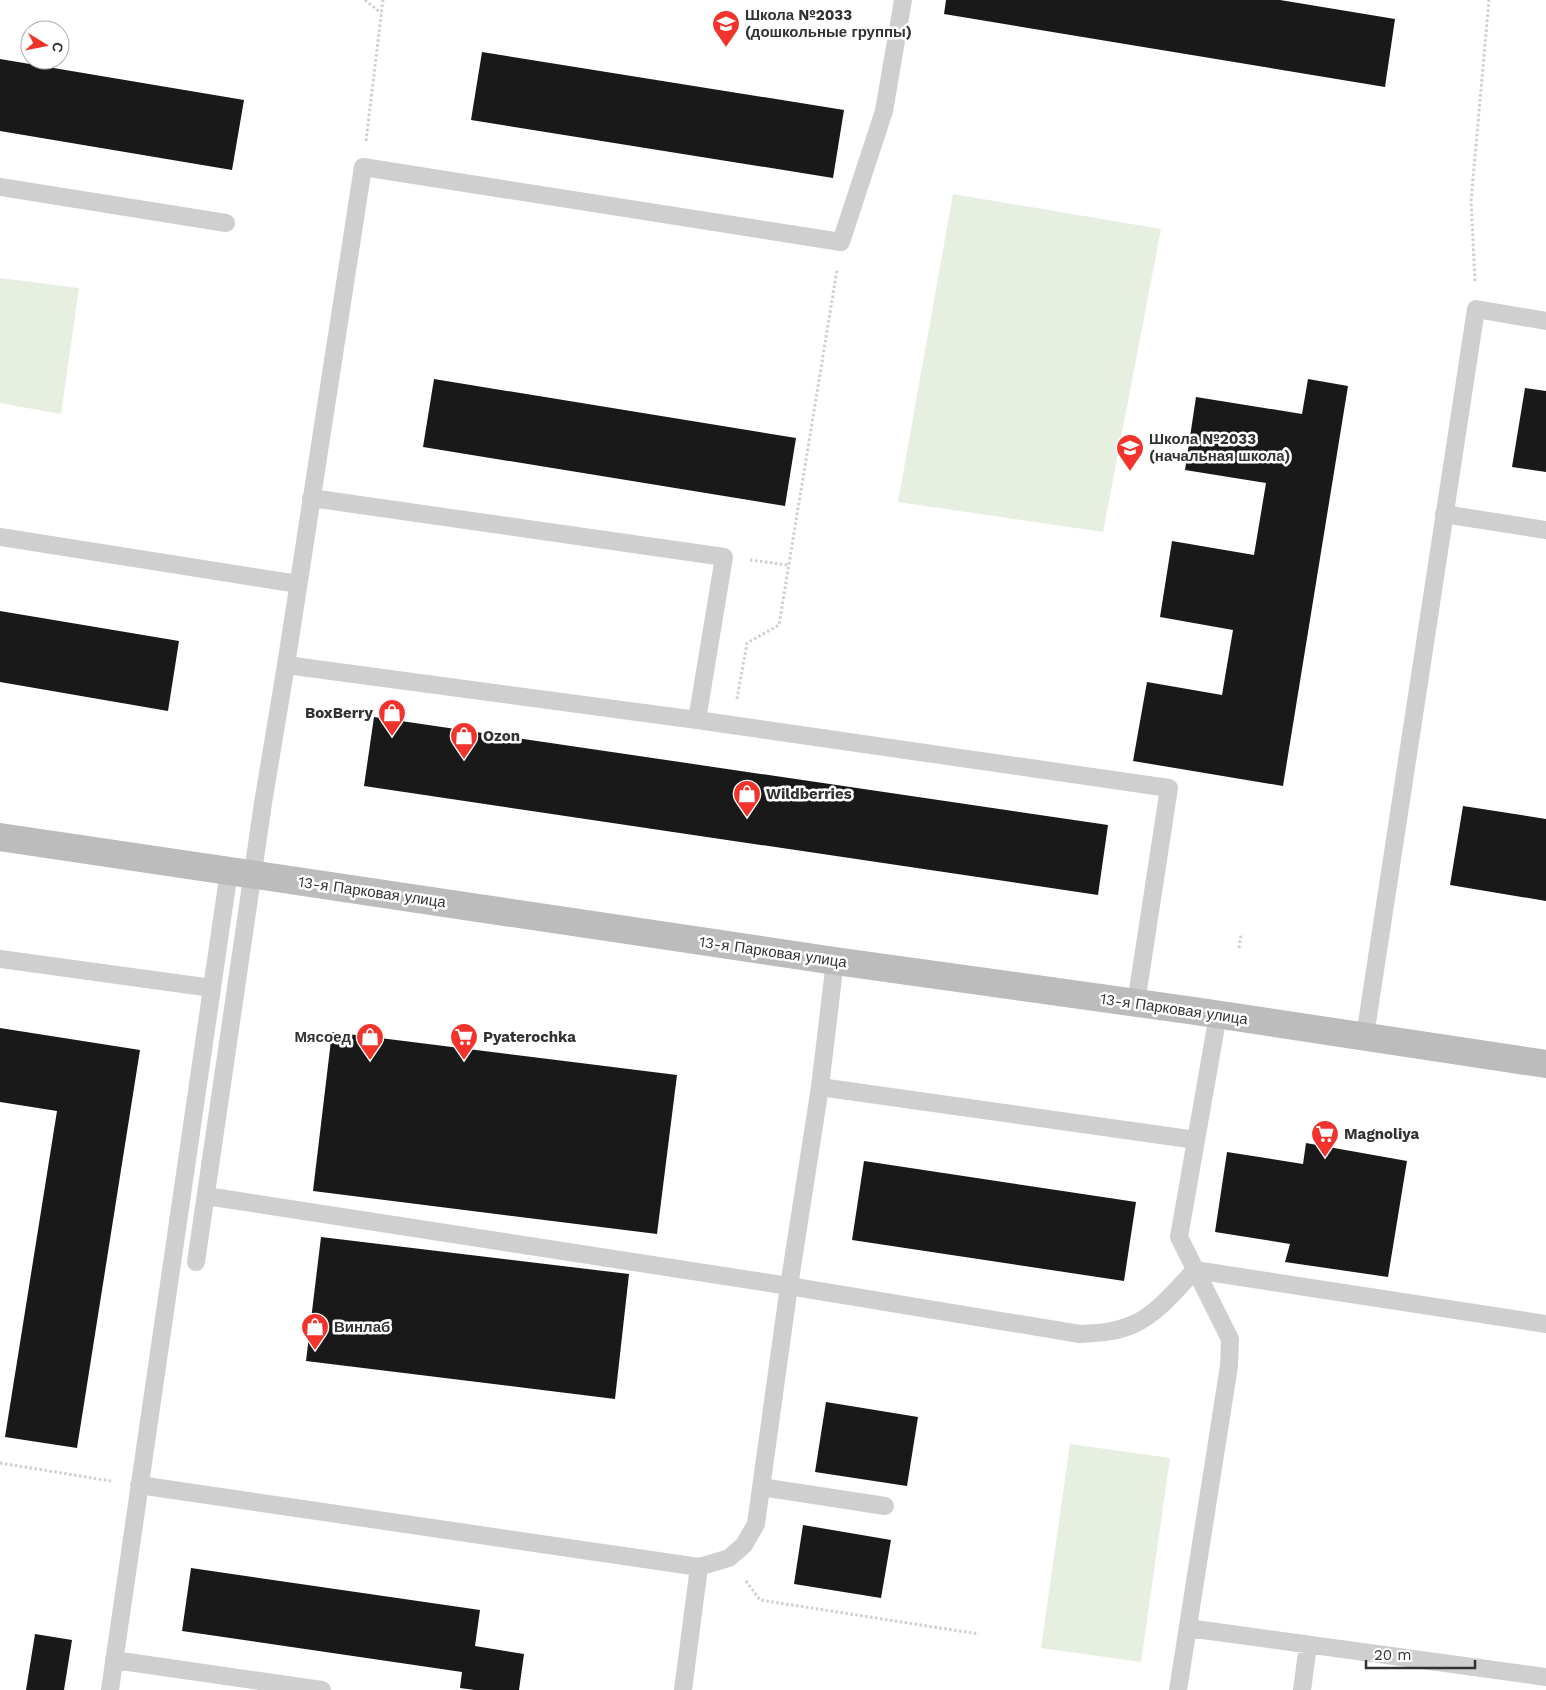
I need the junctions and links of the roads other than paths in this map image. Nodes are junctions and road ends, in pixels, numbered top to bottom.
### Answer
1 (903, 0) edge
2 (0, 186) edge
3 (226, 223) dead end
4 (1546, 321) edge
5 (312, 498) junction
6 (1444, 514) junction
7 (1546, 530) edge
8 (0, 537) edge
9 (298, 584) junction
10 (286, 665) junction
11 (697, 720) junction
12 (0, 837) edge
13 (241, 873) junction
14 (0, 959) edge
15 (835, 961) junction
16 (212, 988) junction
17 (1136, 1003) junction
18 (1218, 1015) junction
19 (1365, 1036) junction
20 (1546, 1064) edge
21 (820, 1087) junction
22 (1196, 1140) junction
23 (206, 1196) junction
24 (196, 1262) dead end
25 (1196, 1270) junction
26 (789, 1286) junction
27 (1546, 1324) edge
28 (139, 1485) junction
29 (762, 1487) junction
30 (885, 1506) dead end
31 (699, 1567) junction
32 (1188, 1628) junction
33 (1308, 1645) junction
34 (114, 1660) junction
35 (1546, 1677) edge
36 (110, 1690) edge
37 (322, 1690) edge
38 (683, 1690) edge
39 (1178, 1690) edge
40 (1302, 1690) edge

1 - 5 lane
2 - 3 lane
4 - 6 lane
5 - 9 lane
5 - 11 lane
6 - 7 lane
6 - 19 lane
8 - 9 lane
9 - 10 lane
10 - 11 lane
10 - 13 lane
11 - 17 lane
12 - 13 street, 13-я Парковая улица
13 - 15 street, 13-я Парковая улица
13 - 16 lane
13 - 23 lane
14 - 16 lane
15 - 17 street, 13-я Парковая улица
15 - 21 lane
16 - 28 lane
17 - 18 street, 13-я Парковая улица
18 - 19 street, 13-я Парковая улица
18 - 22 lane
19 - 20 street, 13-я Парковая улица
21 - 22 lane
21 - 26 lane
22 - 25 lane
23 - 24 lane
23 - 26 lane
25 - 26 lane
25 - 27 lane
25 - 32 lane
26 - 29 lane
28 - 31 lane
28 - 34 lane
29 - 30 lane
29 - 31 lane
31 - 38 lane
32 - 33 lane
32 - 39 lane
33 - 35 lane
33 - 40 lane
34 - 36 lane
34 - 37 lane

